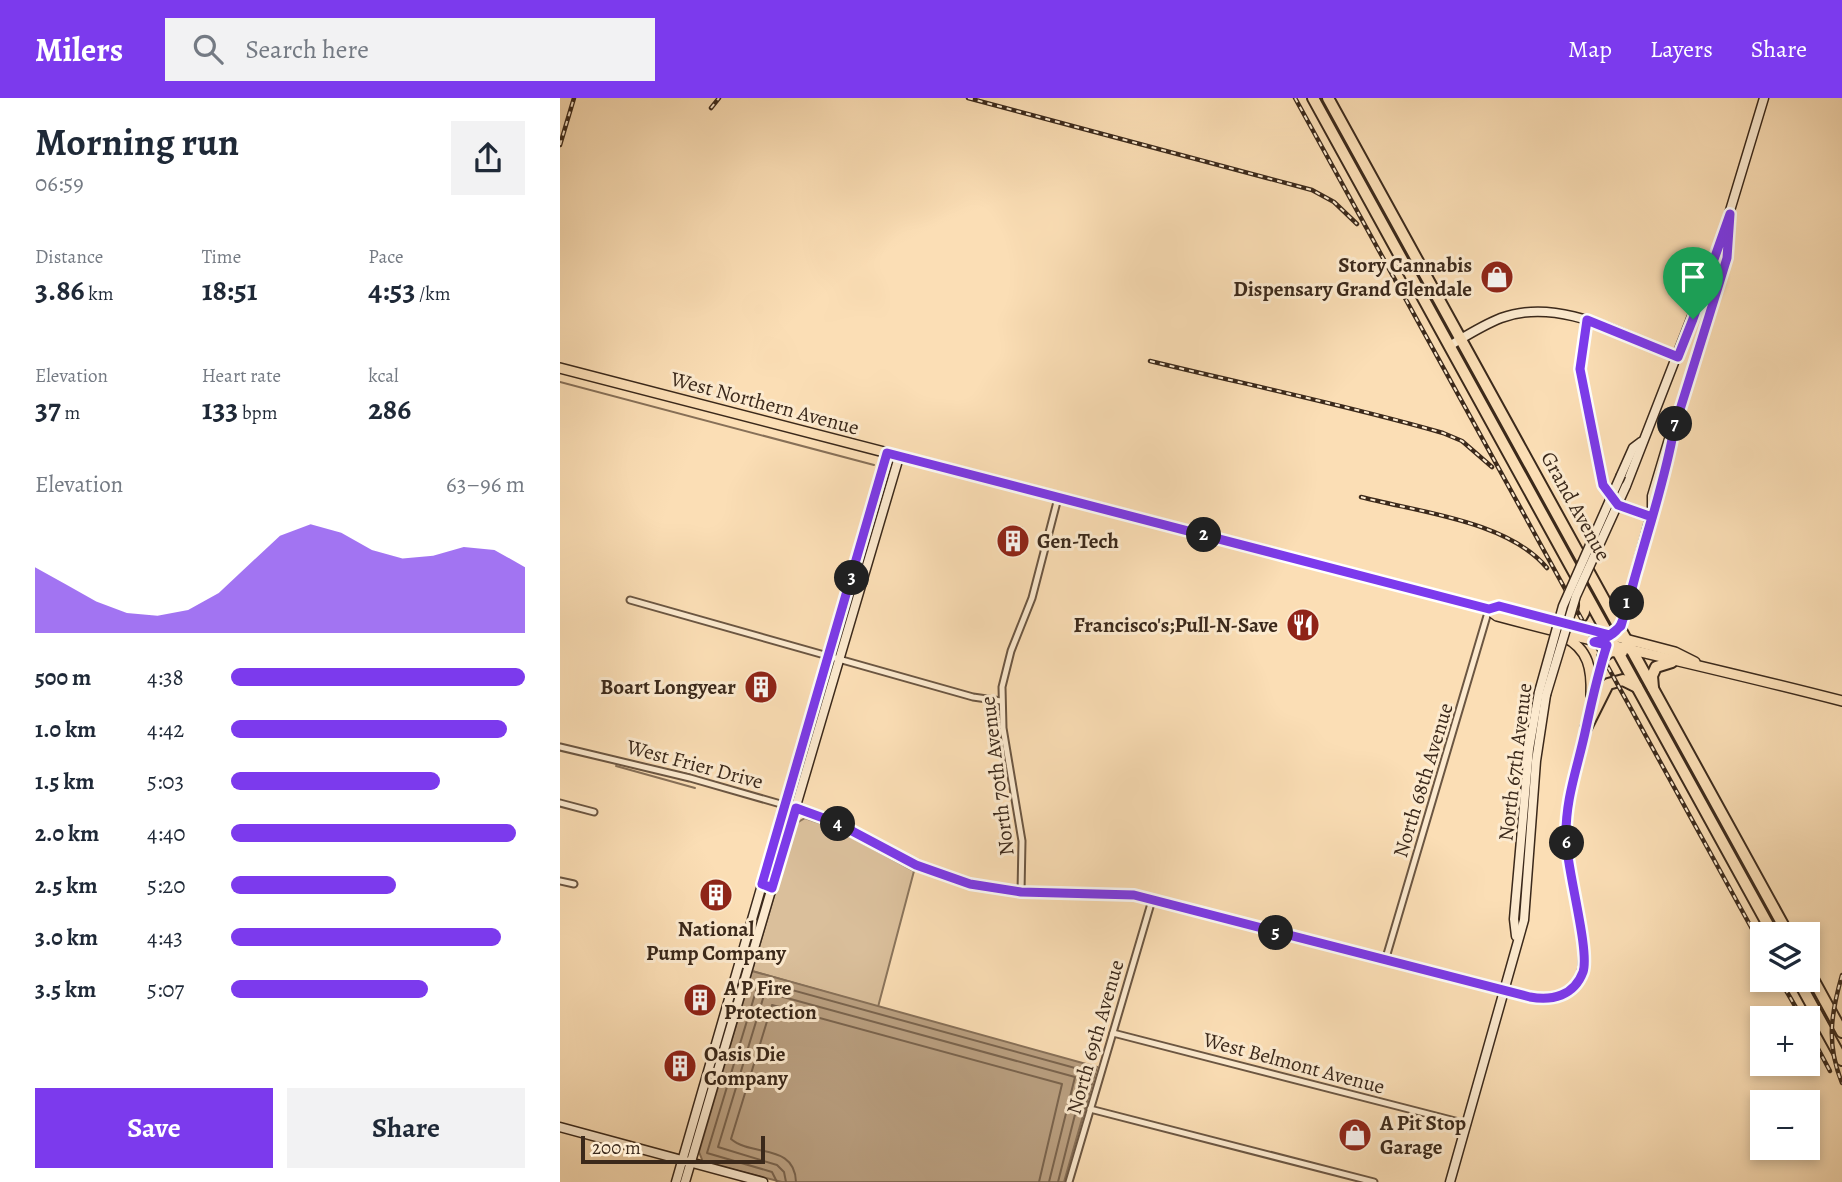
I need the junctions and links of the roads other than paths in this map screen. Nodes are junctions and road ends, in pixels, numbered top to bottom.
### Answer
1 (1314, 98) edge
2 (1328, 98) edge
3 (1764, 98) edge
4 (1377, 187) junction
5 (1366, 193) junction
6 (1730, 214) junction
7 (1587, 320) junction
8 (1461, 340) junction
9 (1449, 346) junction
10 (1678, 357) junction
11 (560, 368) edge
12 (1641, 442) junction
13 (887, 453) junction
14 (899, 457) junction
15 (1058, 498) junction
16 (1652, 517) junction
17 (1577, 577) junction
18 (630, 600) dead end
19 (1489, 609) junction
20 (1563, 623) junction
21 (1621, 626) junction
22 (1547, 629) junction
23 (1628, 640) junction
24 (1613, 645) junction
25 (829, 656) junction
26 (1603, 657) joint
27 (1637, 657) junction
28 (839, 659) junction
29 (1672, 662) junction
30 (1700, 664) junction
31 (1638, 688) junction
32 (1653, 690) junction
33 (1542, 694) junction
34 (1591, 695) junction
35 (1001, 701) junction
36 (1842, 701) edge
37 (1586, 728) junction
38 (803, 745) junction
39 (560, 747) edge
40 (813, 748) junction
41 (560, 803) edge
42 (786, 805) junction
43 (796, 808) junction
44 (594, 811) dead end
45 (560, 881) edge
46 (574, 884) dead end
47 (762, 884) junction
48 (772, 888) junction
49 (1021, 892) junction
50 (1152, 900) junction
51 (1766, 922) edge
52 (1781, 922) edge
53 (1385, 961) junction
54 (1505, 991) junction
55 (1820, 992) edge
56 (1828, 1006) junction
57 (1820, 1010) edge
58 (1820, 1022) edge
59 (1113, 1033) junction
60 (1842, 1034) edge
61 (1831, 1041) junction
62 (1842, 1060) edge
63 (1090, 1109) junction
64 (1467, 1124) junction
65 (560, 1126) edge
66 (687, 1161) junction
67 (676, 1182) edge
68 (685, 1182) edge
69 (763, 1182) edge
70 (1069, 1182) edge
71 (1374, 1182) edge
72 (1450, 1182) edge

1 - 5 highway, Grand Avenue
2 - 4 highway, Grand Avenue
3 - 6 main road, North 67th Avenue
4 - 5 highway
4 - 8 highway, Grand Avenue
5 - 9 highway, Grand Avenue
6 - 10 main road, North 67th Avenue
6 - 16 main road, North 67th Avenue
7 - 8 main road
7 - 10 main road
7 - 16 main road
8 - 9 main road
8 - 21 highway, Grand Avenue
9 - 17 highway, Grand Avenue
10 - 12 main road, North 67th Avenue
11 - 13 main road, West Northern Avenue
12 - 33 main road, North 67th Avenue, bridge
12 - 33 main road, North 67th Avenue, bridge
13 - 14 main road, West Northern Avenue
13 - 25 main road
14 - 15 main road, West Northern Avenue
14 - 28 main road
15 - 19 main road, West Northern Avenue
15 - 35 street, North 70th Avenue
16 - 21 main road, North 67th Avenue
17 - 20 highway
17 - 24 highway, Grand Avenue
18 - 25 street
19 - 20 main road, West Northern Avenue
19 - 22 main road, West Northern Avenue
19 - 53 street, North 68th Avenue
20 - 24 main road, West Northern Avenue
21 - 23 highway, Grand Avenue
21 - 24 main road
22 - 24 main road, West Northern Avenue
22 - 34 main road
23 - 24 main road, West Northern Avenue
23 - 27 highway, Grand Avenue
23 - 30 main road, West Northern Avenue
24 - 26 highway
24 - 27 highway
24 - 31 highway, Grand Avenue
25 - 28 street
25 - 38 main road
26 - 34 main road
27 - 29 main road, West Northern Avenue
27 - 32 highway, Grand Avenue
28 - 35 street
28 - 40 main road
29 - 30 main road, West Northern Avenue
29 - 32 highway
30 - 36 main road, West Northern Avenue
31 - 37 highway
31 - 51 highway, Grand Avenue
32 - 52 highway, Grand Avenue
33 - 54 main road, North 67th Avenue
34 - 37 main road
35 - 49 street, North 70th Avenue
37 - 54 main road
38 - 40 main road
38 - 42 main road
39 - 42 street, West Frier Drive
40 - 43 main road
41 - 44 street
42 - 43 street, West Frier Drive
42 - 47 main road
43 - 48 main road
43 - 49 street, West Frier Drive
45 - 46 street
47 - 48 main road
47 - 66 main road
48 - 66 main road
49 - 50 street, West Frier Drive
50 - 53 street, West Frier Drive
50 - 59 street, North 69th Avenue
53 - 54 street, West Frier Drive
54 - 64 main road, North 67th Avenue
55 - 56 highway
56 - 57 highway
56 - 60 highway
58 - 61 highway
59 - 63 street, North 69th Avenue
59 - 64 street, West Belmont Avenue
60 - 61 highway
61 - 62 highway
63 - 70 street, North 69th Avenue
63 - 71 street
64 - 72 main road, North 67th Avenue
65 - 66 main road
66 - 67 main road
66 - 68 main road
66 - 69 main road

